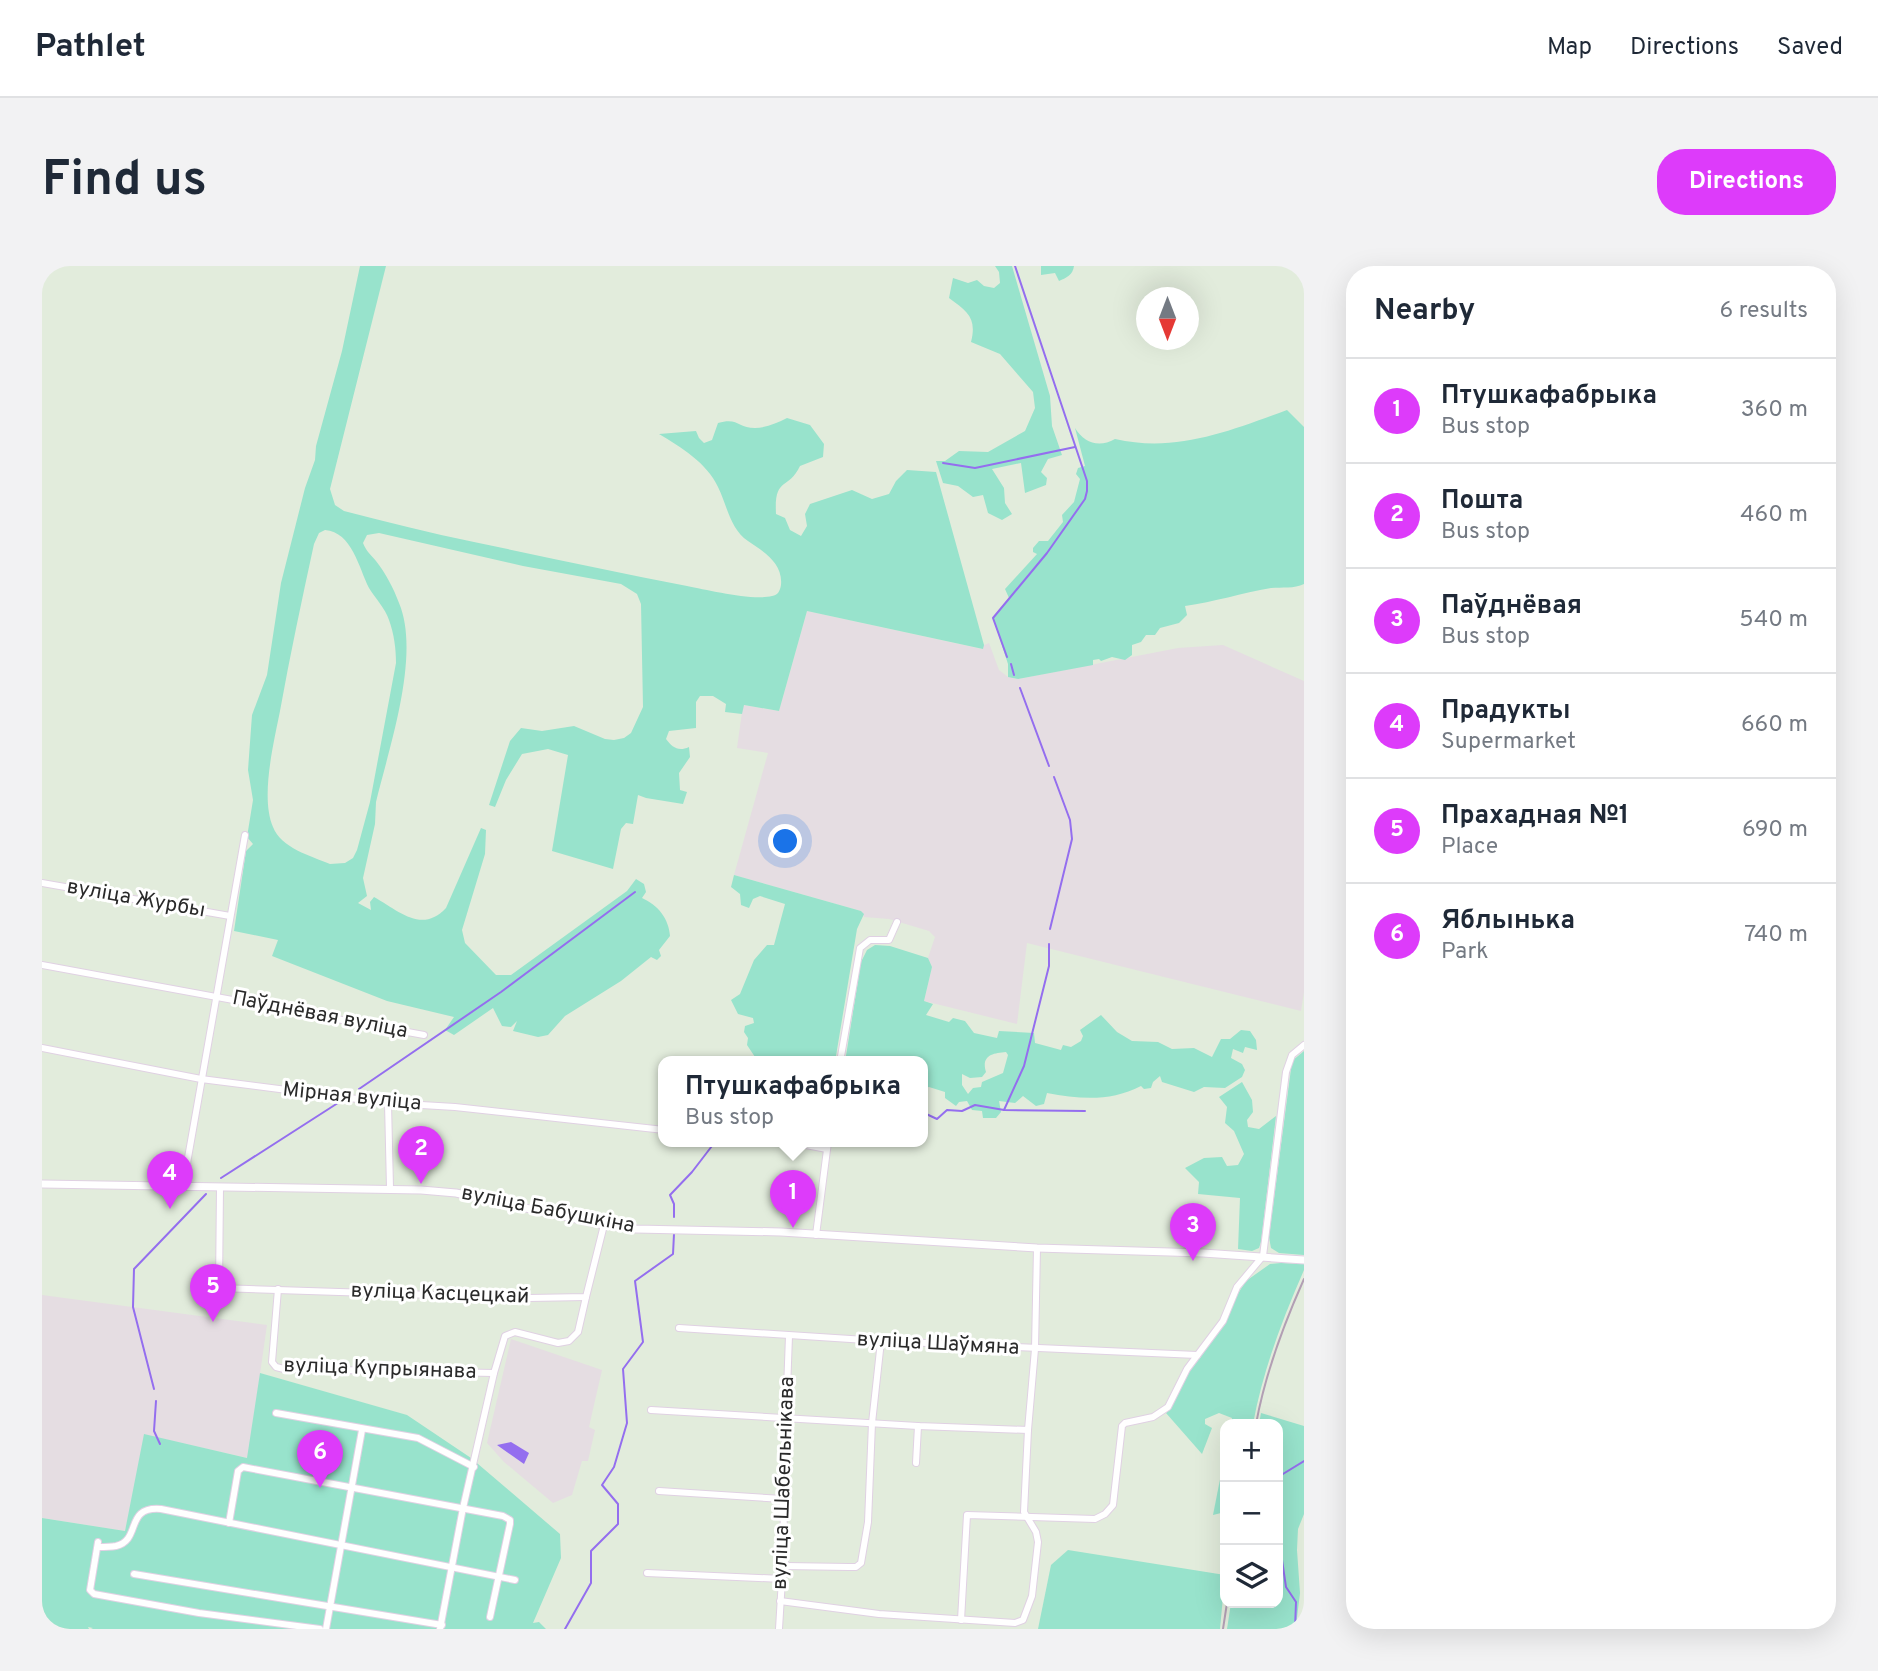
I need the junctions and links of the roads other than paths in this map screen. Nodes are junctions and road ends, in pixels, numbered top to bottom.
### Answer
1 (245, 835) dead end
2 (42, 883) edge
3 (230, 916) junction
4 (897, 922) dead end
5 (42, 965) edge
6 (216, 995) junction
7 (424, 1035) dead end
8 (1304, 1045) edge
9 (42, 1048) edge
10 (841, 1056) edge
11 (201, 1079) junction
12 (388, 1102) junction
13 (658, 1129) edge
14 (827, 1147) edge
15 (42, 1184) edge
16 (183, 1186) junction
17 (220, 1187) junction
18 (390, 1188) junction
19 (604, 1225) junction
20 (816, 1235) junction
21 (1037, 1248) junction
22 (1263, 1256) junction
23 (1304, 1260) edge
24 (278, 1289) junction
25 (586, 1297) junction
26 (679, 1328) dead end
27 (789, 1336) junction
28 (881, 1342) junction
29 (1035, 1349) junction
30 (1197, 1354) junction
31 (494, 1373) junction
32 (651, 1410) dead end
33 (276, 1413) dead end
34 (788, 1418) junction
35 (873, 1423) junction
36 (918, 1426) junction
37 (362, 1430) junction
38 (1028, 1430) junction
39 (916, 1463) dead end
40 (474, 1467) junction
41 (350, 1487) junction
42 (659, 1491) dead end
43 (783, 1499) junction
44 (463, 1507) junction
45 (1026, 1516) junction
46 (229, 1523) junction
47 (341, 1546) junction
48 (785, 1566) junction
49 (452, 1567) junction
50 (647, 1573) dead end
51 (134, 1574) dead end
52 (499, 1578) junction
53 (782, 1579) junction
54 (515, 1580) dead end
55 (780, 1601) junction
56 (330, 1606) junction
57 (490, 1617) dead end
58 (961, 1620) junction
59 (441, 1627) edge
60 (320, 1629) edge
61 (326, 1629) edge
62 (779, 1629) edge

1 - 3 street
2 - 3 street, вуліца Журбы
3 - 6 street
4 - 10 street
5 - 6 street, Паўднёвая вуліца
6 - 7 street, Паўднёвая вуліца
6 - 11 street
8 - 22 street
9 - 11 street, Мірная вуліца
11 - 12 street, Мірная вуліца
11 - 16 street
12 - 13 street, Мірная вуліца
12 - 18 street
14 - 20 street
15 - 16 street, вуліца Бабушкіна
16 - 17 street, вуліца Бабушкіна
17 - 18 street, вуліца Бабушкіна
17 - 24 street, вуліца Касцецкай
18 - 19 street, вуліца Бабушкіна
19 - 20 street, вуліца Бабушкіна
19 - 25 street
20 - 21 street, вуліца Бабушкіна
21 - 22 street, вуліца Бабушкіна
21 - 29 street
22 - 23 street, вуліца Бабушкіна
22 - 30 street
24 - 25 street, вуліца Касцецкай
24 - 31 street, вуліца Купрыянава
25 - 31 street, вуліца Купрыянава
26 - 27 street, вуліца Шаўмяна
27 - 28 street, вуліца Шаўмяна
27 - 34 street, вуліца Шабельнікава
28 - 29 street, вуліца Шаўмяна
28 - 35 street
29 - 30 street, вуліца Шаўмяна
29 - 38 street
30 - 45 street
31 - 40 street
32 - 34 street
33 - 37 street
34 - 35 street
34 - 43 street, вуліца Шабельнікава
35 - 36 street
35 - 48 street
36 - 38 street
36 - 39 street
37 - 40 street
37 - 41 street
38 - 45 street
40 - 44 street
41 - 44 street
41 - 46 street
41 - 47 street
42 - 43 street
43 - 48 street, вуліца Шабельнікава
44 - 49 street
44 - 52 street
45 - 58 street
45 - 58 street
46 - 47 street
46 - 60 street
47 - 49 street
47 - 56 street
48 - 53 street, вуліца Шабельнікава
49 - 52 street
49 - 59 street
50 - 53 street
51 - 56 street
52 - 54 street
52 - 57 street
53 - 55 street, вуліца Шабельнікава
55 - 58 street
55 - 62 street, вуліца Шабельнікава
56 - 59 street
56 - 61 street

